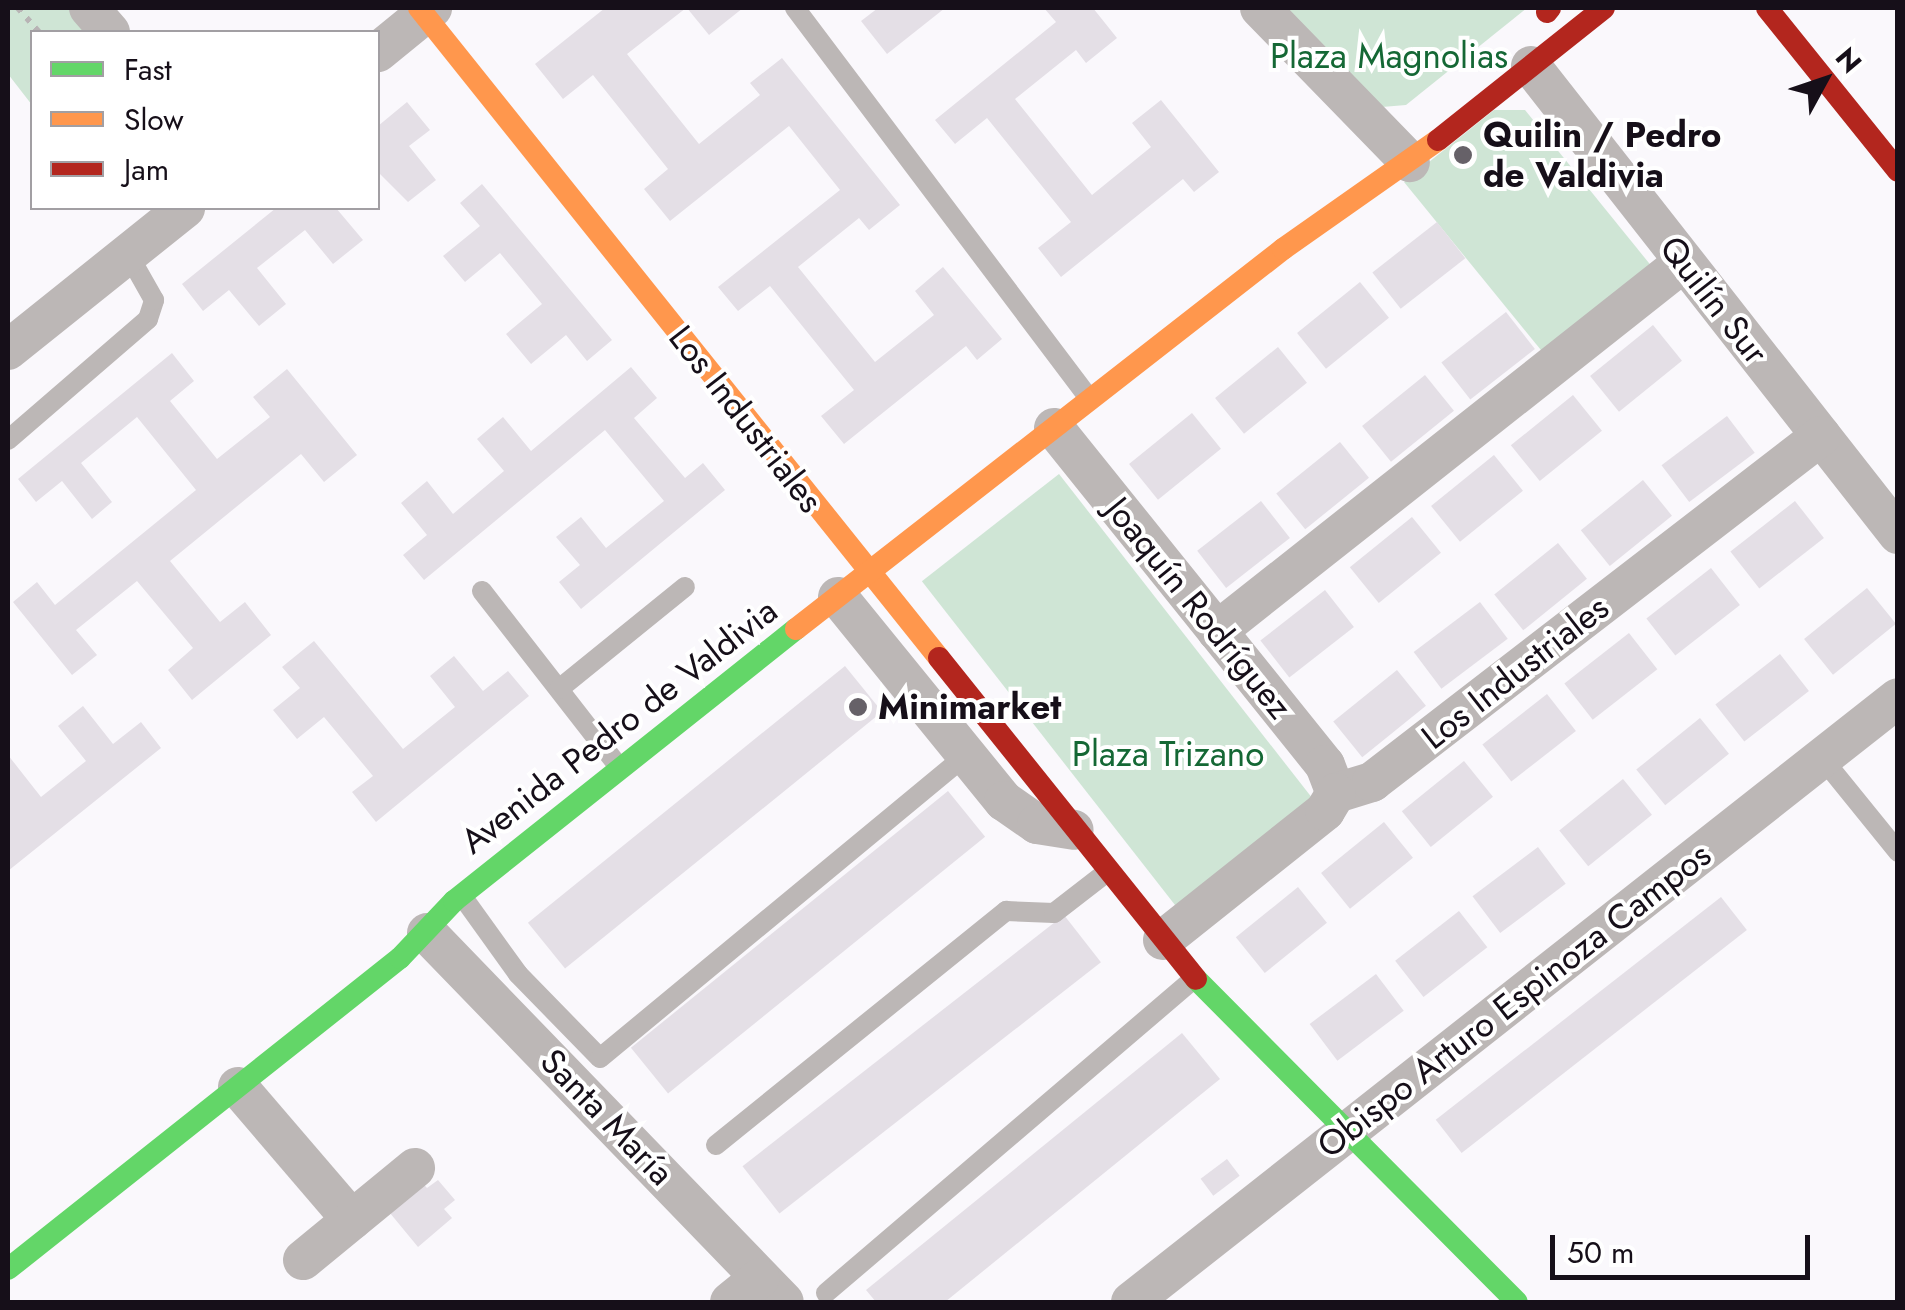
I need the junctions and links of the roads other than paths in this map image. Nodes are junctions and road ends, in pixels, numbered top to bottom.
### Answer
1 (89, 8) edge
2 (795, 8) edge
3 (1260, 8) edge
4 (1604, 8) edge
5 (1768, 8) edge
6 (425, 10) edge
7 (108, 30) edge
8 (380, 50) edge
9 (1531, 66) junction
10 (1402, 144) junction
11 (1898, 171) edge
12 (183, 210) edge
13 (128, 254) junction
14 (1684, 262) junction
15 (8, 350) edge
16 (1090, 400) junction
17 (1054, 428) junction
18 (1821, 436) junction
19 (8, 440) edge
20 (1898, 534) edge
21 (854, 585) junction
22 (685, 586) dead end
23 (482, 591) dead end
24 (1217, 632) junction
25 (560, 688) junction
26 (1898, 698) edge
27 (965, 756) junction
28 (1822, 758) junction
29 (620, 768) junction
30 (1336, 793) junction
31 (1074, 830) junction
32 (1898, 852) edge
33 (1108, 872) junction
34 (462, 895) junction
35 (426, 933) junction
36 (1164, 940) junction
37 (1195, 978) junction
38 (238, 1087) junction
39 (1346, 1132) junction
40 (716, 1144) dead end
41 (415, 1168) dead end
42 (352, 1220) junction
43 (303, 1260) dead end
44 (8, 1269) edge
45 (826, 1292) dead end
46 (758, 1294) edge
47 (1130, 1302) edge
48 (1517, 1302) edge

1 - 7 street
2 - 16 lane
3 - 10 street
4 - 9 main road, Avenida Pedro de Valdivia
5 - 11 main road
6 - 8 street
6 - 21 main road, Los Industriales
9 - 10 main road, Avenida Pedro de Valdivia
9 - 14 street, Quilín Sur
10 - 16 main road, Avenida Pedro de Valdivia
12 - 13 street
13 - 15 street
13 - 19 lane
14 - 18 street, Quilín Sur
14 - 24 street
16 - 17 main road, Avenida Pedro de Valdivia
17 - 21 main road, Avenida Pedro de Valdivia
17 - 24 street, Joaquín Rodríguez
18 - 20 street, Quilín Sur
18 - 30 street, Los Industriales
21 - 27 street, Los Industriales
21 - 29 main road, Avenida Pedro de Valdivia
21 - 31 main road, Los Industriales
22 - 25 lane
23 - 25 lane
24 - 30 street, Joaquín Rodríguez
25 - 29 lane
26 - 28 street, Obispo Arturo Espinoza Campos
27 - 31 street, Los Industriales
27 - 34 lane
28 - 32 lane
28 - 39 street, Obispo Arturo Espinoza Campos
29 - 34 main road, Avenida Pedro de Valdivia
30 - 36 street, Los Industriales
31 - 33 main road, Los Industriales
33 - 36 main road, Los Industriales
33 - 40 lane
34 - 35 main road, Avenida Pedro de Valdivia
35 - 38 main road, Avenida Pedro de Valdivia
35 - 46 street, Santa María
36 - 37 main road, Los Industriales
37 - 39 main road, Los Industriales
37 - 45 lane
38 - 42 street
38 - 44 main road, Avenida Pedro de Valdivia
39 - 47 street, Obispo Arturo Espinoza Campos
39 - 48 main road, Los Industriales
41 - 42 street
42 - 43 street

